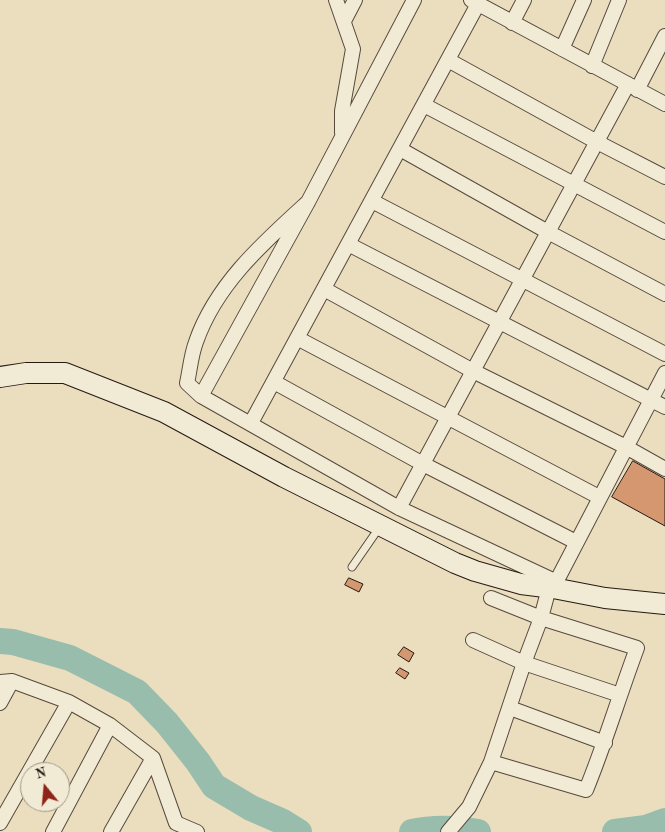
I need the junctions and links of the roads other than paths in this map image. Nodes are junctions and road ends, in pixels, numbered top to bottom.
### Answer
1 (336, 0) edge
2 (355, 0) edge
3 (414, 0) edge
4 (524, 0) edge
5 (584, 0) edge
6 (619, 0) edge
7 (474, 2) edge
8 (344, 21) junction
9 (512, 23) junction
10 (665, 36) edge
11 (562, 49) junction
12 (448, 60) junction
13 (592, 66) junction
14 (633, 87) junction
15 (665, 104) edge
16 (424, 105) junction
17 (342, 136) junction
18 (597, 142) junction
19 (400, 149) junction
20 (665, 177) edge
21 (574, 184) junction
22 (372, 201) junction
23 (308, 202) junction
24 (548, 232) junction
25 (665, 232) edge
26 (348, 244) junction
27 (523, 280) junction
28 (324, 289) junction
29 (665, 294) edge
30 (500, 322) junction
31 (297, 338) junction
32 (665, 354) edge
33 (473, 371) junction
34 (665, 373) edge
35 (0, 377) edge
36 (274, 382) junction
37 (201, 396) junction
38 (652, 399) junction
39 (665, 407) edge
40 (448, 419) junction
41 (251, 423) junction
42 (626, 448) junction
43 (423, 464) junction
44 (665, 470) edge
45 (599, 497) junction
46 (400, 508) junction
47 (380, 526) junction
48 (576, 542) junction
49 (352, 567) dead end
50 (553, 586) junction
51 (491, 598) dead end
52 (665, 604) edge
53 (541, 618) junction
54 (473, 640) dead end
55 (524, 663) junction
56 (6, 681) edge
57 (620, 695) junction
58 (69, 702) junction
59 (0, 703) edge
60 (510, 708) junction
61 (110, 725) junction
62 (605, 743) junction
63 (153, 758) junction
64 (491, 762) junction
65 (0, 823) edge
66 (174, 827) edge
67 (52, 832) edge
68 (111, 832) edge
69 (197, 832) edge
70 (448, 832) edge

1 - 8 street
2 - 8 street
3 - 17 street
4 - 9 street
5 - 11 street
6 - 13 street
7 - 9 street
7 - 12 street
8 - 17 street
9 - 11 street
10 - 14 street
11 - 13 street
12 - 16 street
12 - 18 street
13 - 14 street
14 - 15 street
14 - 18 street
16 - 19 street
16 - 21 street
17 - 23 street
18 - 20 street
18 - 21 street
19 - 22 street
19 - 24 street
21 - 24 street
21 - 25 street
22 - 26 street
22 - 27 street
23 - 37 street
23 - 37 street
24 - 27 street
24 - 29 street
26 - 28 street
26 - 30 street
27 - 30 street
27 - 32 street
28 - 31 street
28 - 33 street
30 - 33 street
30 - 38 street
31 - 36 street
31 - 40 street
33 - 40 street
33 - 42 street
34 - 38 street
35 - 47 street
36 - 41 street
36 - 43 street
37 - 41 street
38 - 39 street
38 - 42 street
40 - 43 street
40 - 45 street
41 - 46 street
42 - 44 street
42 - 45 street
43 - 46 street
43 - 48 street
45 - 48 street
46 - 50 street
47 - 49 lane
47 - 50 street
48 - 50 street
50 - 52 street
50 - 53 street
51 - 53 street
53 - 55 street
53 - 57 street
54 - 55 street
55 - 57 street
55 - 60 street
56 - 58 street
56 - 59 street
57 - 62 street
58 - 61 street
58 - 65 street
60 - 62 street
60 - 64 street
61 - 63 street
61 - 67 street
62 - 64 street
63 - 66 street
63 - 68 street
64 - 70 street
66 - 69 street

